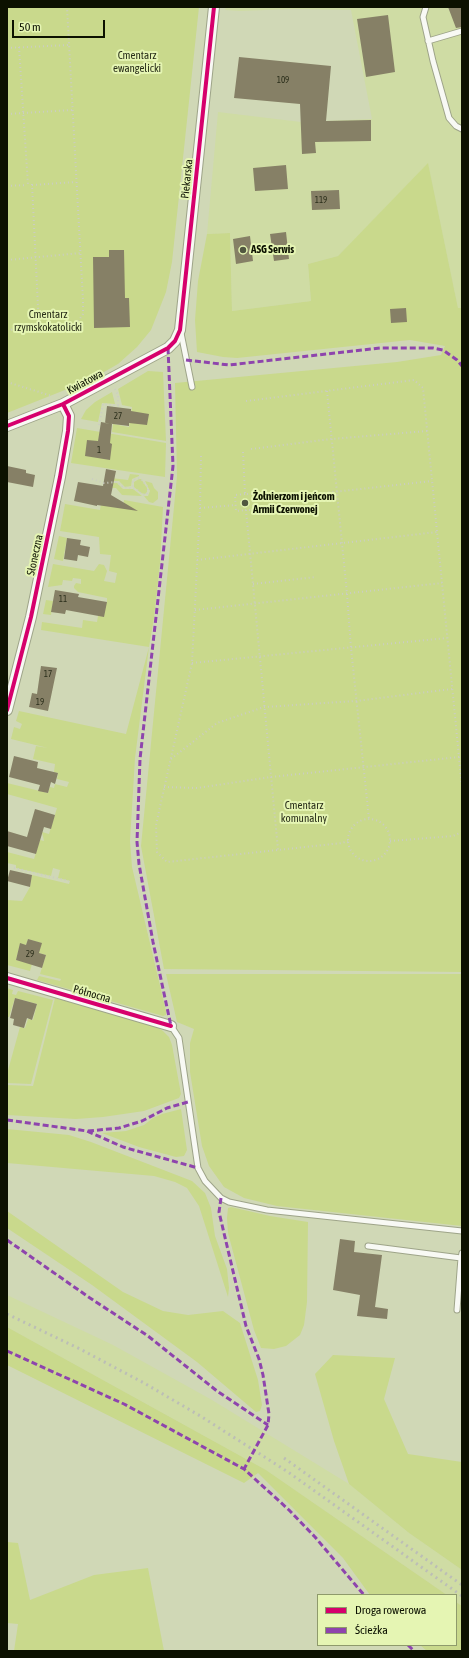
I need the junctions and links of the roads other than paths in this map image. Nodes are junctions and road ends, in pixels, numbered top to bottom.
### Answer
1 (214, 7) edge
2 (426, 7) edge
3 (462, 31) edge
4 (428, 41) junction
5 (462, 129) edge
6 (180, 330) junction
7 (168, 348) joint
8 (192, 387) dead end
9 (63, 404) junction
10 (7, 426) edge
11 (7, 710) edge
12 (7, 978) edge
13 (172, 1026) joint
14 (462, 1232) edge
15 (368, 1246) dead end
16 (462, 1253) edge
17 (462, 1258) edge
18 (456, 1310) dead end

1 - 6 street, Piekarska
2 - 4 lane
3 - 4 lane
4 - 5 lane
6 - 7 street, Piekarska
6 - 8 lane
7 - 9 street, Kwiatowa
9 - 10 street, Kwiatowa
9 - 11 street, Słoneczna
12 - 13 street, Północna
13 - 14 lane
15 - 17 lane
16 - 17 lane
17 - 18 lane

